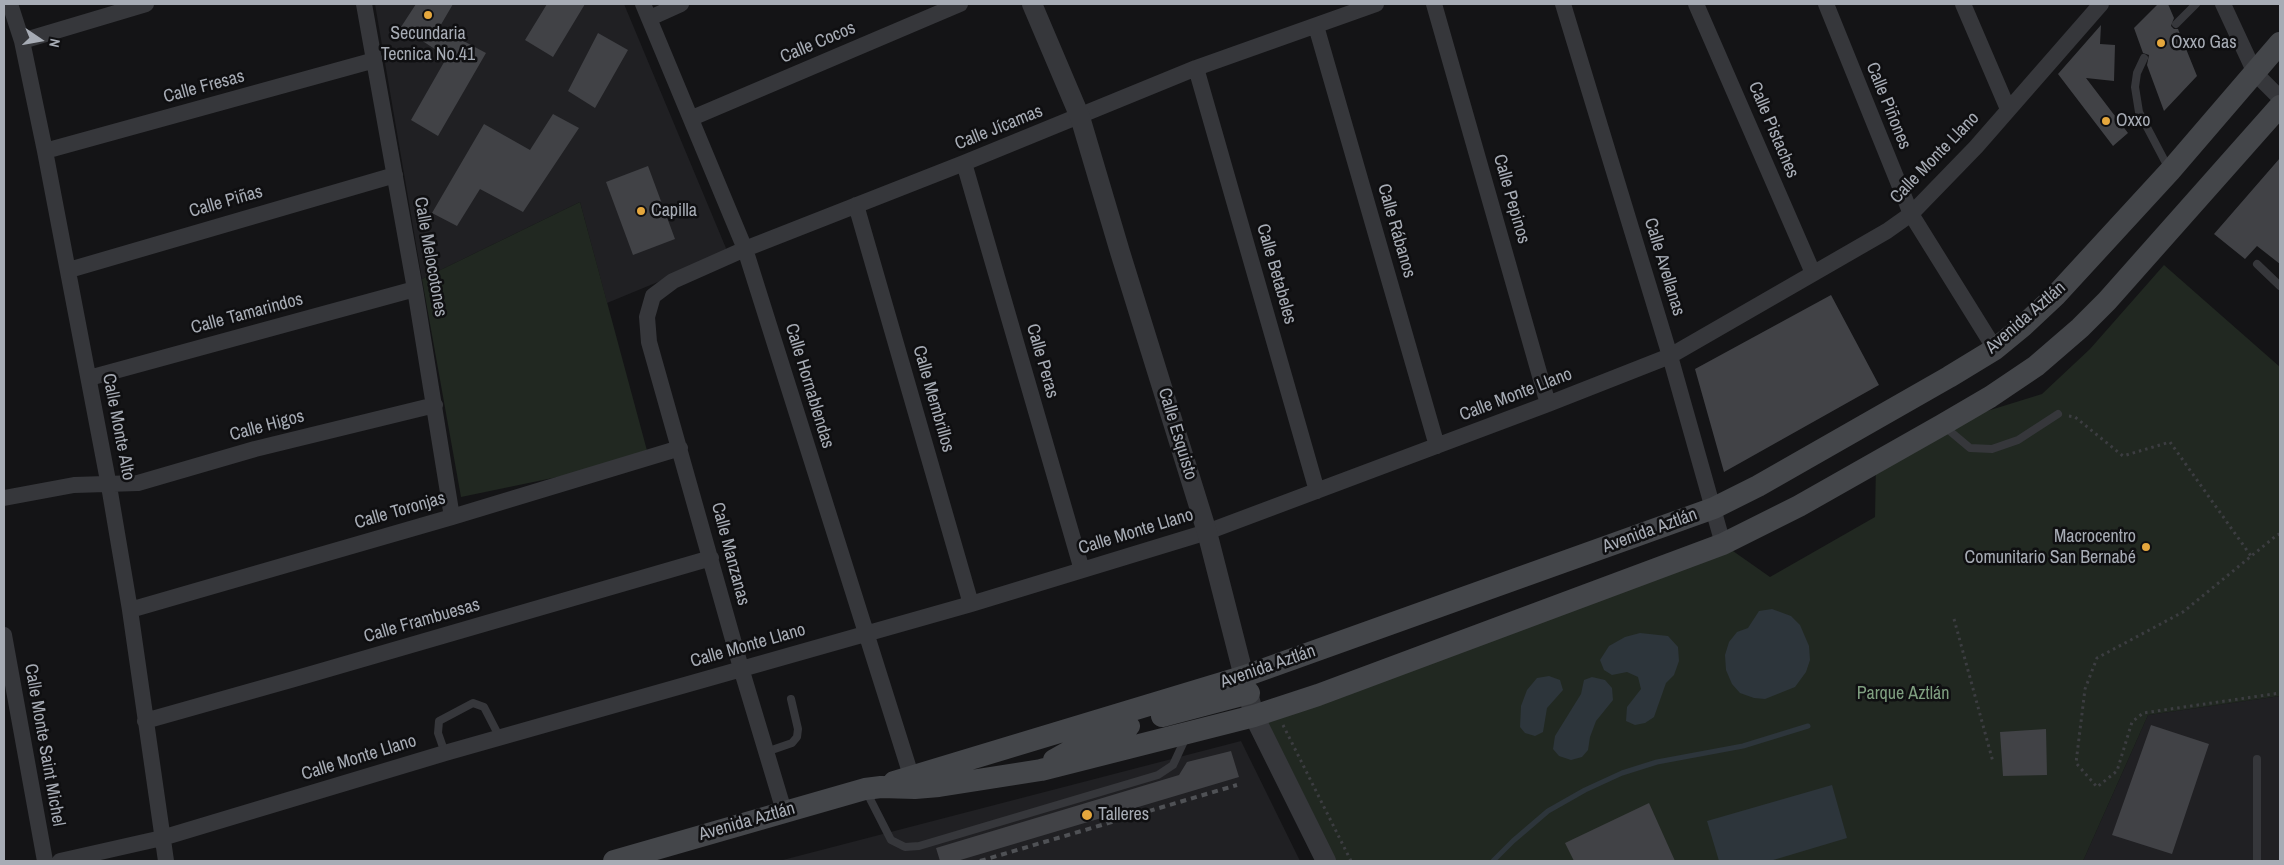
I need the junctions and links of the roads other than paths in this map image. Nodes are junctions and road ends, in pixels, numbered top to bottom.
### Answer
1 (10, 4) edge
2 (144, 4) edge
3 (364, 4) edge
4 (681, 4) edge
5 (960, 4) edge
6 (1032, 4) edge
7 (1376, 4) edge
8 (1434, 4) edge
9 (1563, 4) edge
10 (1696, 4) edge
11 (1826, 4) edge
12 (1963, 4) edge
13 (2196, 4) edge
14 (2223, 4) edge
15 (2095, 6) edge
16 (647, 11) edge
17 (2176, 24) dead end
18 (1316, 26) junction
19 (22, 41) junction
20 (2280, 43) edge
21 (2144, 58) dead end
22 (374, 60) junction
23 (1196, 68) junction
24 (2254, 74) junction
25 (2280, 98) edge
26 (2280, 106) edge
27 (2008, 109) junction
28 (1080, 116) junction
29 (692, 118) junction
30 (45, 151) junction
31 (964, 164) junction
32 (2170, 171) junction
33 (395, 175) junction
34 (2196, 198) junction
35 (856, 205) junction
36 (1911, 214) junction
37 (745, 250) junction
38 (2256, 264) dead end
39 (69, 270) junction
40 (1813, 273) junction
41 (2280, 286) edge
42 (416, 289) junction
43 (649, 306) joint
44 (1995, 349) junction
45 (1670, 356) junction
46 (88, 378) junction
47 (1548, 404) junction
48 (435, 405) junction
49 (2058, 414) road end
50 (1942, 426) junction
51 (1437, 446) junction
52 (680, 448) junction
53 (109, 486) junction
54 (1317, 491) junction
55 (4, 498) edge
56 (1714, 508) junction
57 (452, 517) junction
58 (1207, 532) junction
59 (1723, 544) junction
60 (711, 558) junction
61 (1082, 570) junction
62 (971, 604) junction
63 (130, 610) junction
64 (866, 634) junction
65 (4, 635) edge
66 (741, 668) junction
67 (1247, 684) junction
68 (791, 698) dead end
69 (1254, 716) junction
70 (145, 721) junction
71 (1187, 734) junction
72 (500, 738) junction
73 (766, 752) junction
74 (444, 753) junction
75 (2257, 759) dead end
76 (1041, 770) junction
77 (914, 782) junction
78 (873, 788) junction
79 (784, 811) junction
80 (162, 838) junction
81 (45, 861) edge
82 (60, 861) edge
83 (166, 861) edge
84 (614, 861) edge
85 (1326, 861) edge
86 (2258, 861) edge

1 - 19 street, Calle Monte Alto
2 - 19 street
3 - 22 street, Calle Melocotones
4 - 16 street
5 - 29 street, Calle Cocos
6 - 28 street, Calle Esquisto
7 - 18 street, Calle Jícamas
8 - 47 street, Calle Pepinos
9 - 45 street, Calle Avellanas
10 - 40 street, Calle Pistaches
11 - 36 street, Calle Piñones
12 - 27 street
13 - 17 lane
14 - 24 street
15 - 27 street, Calle Monte Llano
16 - 29 street, Calle Hornablendas
18 - 23 street, Calle Jícamas
18 - 51 street, Calle Rábanos
19 - 30 street, Calle Monte Alto
20 - 24 main road, Avenida Aztlán
21 - 32 lane
22 - 30 street, Calle Fresas
22 - 33 street, Calle Melocotones
23 - 28 street, Calle Jícamas
23 - 54 street, Calle Betabeles
24 - 25 street
24 - 32 main road, Avenida Aztlán
26 - 34 main road, Avenida Aztlán
27 - 36 street, Calle Monte Llano
28 - 31 street, Calle Jícamas
28 - 58 street, Calle Esquisto
29 - 37 street, Calle Hornablendas
30 - 39 street, Calle Monte Alto
31 - 35 street, Calle Jícamas
31 - 61 street, Calle Peras
32 - 34 main road
32 - 44 main road, Avenida Aztlán
33 - 39 street, Calle Piñas
33 - 42 street, Calle Melocotones
34 - 50 main road, Avenida Aztlán
35 - 37 street, Calle Jícamas
35 - 62 street, Calle Membrillos
36 - 40 street, Calle Monte Llano
36 - 44 street, Calle Piñones
37 - 43 street, Calle Jícamas
37 - 64 street, Calle Hornablendas
38 - 41 lane
39 - 46 street, Calle Monte Alto
40 - 45 street, Calle Monte Llano
42 - 46 street, Calle Tamarindos
42 - 48 street, Calle Melocotones
43 - 52 street, Calle Manzanas
44 - 56 main road, Avenida Aztlán
45 - 47 street, Calle Monte Llano
45 - 56 street, Calle Avellanas
46 - 53 street, Calle Monte Alto
47 - 51 street, Calle Monte Llano
48 - 53 street, Calle Higos
48 - 57 street, Calle Melocotones
49 - 50 lane
50 - 59 main road, Avenida Aztlán
51 - 54 street, Calle Monte Llano
52 - 57 street, Calle Toronjas
52 - 60 street, Calle Manzanas
53 - 55 street, Calle Higos
53 - 63 street, Calle Monte Alto
54 - 58 street, Calle Monte Llano
56 - 59 street, Calle Avellanas
56 - 67 main road, Avenida Aztlán
57 - 63 street, Calle Toronjas
58 - 61 street, Calle Monte Llano
58 - 67 street, Calle Esquisto
59 - 69 main road, Avenida Aztlán
60 - 66 street, Calle Manzanas
60 - 70 street, Calle Frambuesas
61 - 62 street, Calle Monte Llano
62 - 64 street, Calle Monte Llano
63 - 70 street, Calle Monte Alto
64 - 66 street, Calle Monte Llano
64 - 77 street, Calle Hornablendas
65 - 81 street, Calle Monte Saint Michel
66 - 72 street, Calle Monte Llano
66 - 73 street, Calle Manzanas
67 - 69 street, Calle Esquisto
67 - 76 main road
67 - 77 main road, Avenida Aztlán
68 - 73 lane
69 - 71 main road, Avenida Aztlán
69 - 85 street, Calle Esquisto
70 - 80 street, Calle Monte Alto
71 - 76 main road, Avenida Aztlán
71 - 78 lane
72 - 74 street, Calle Monte Llano
72 - 74 lane
73 - 79 street, Calle Manzanas
74 - 80 street, Calle Monte Llano
75 - 86 lane
76 - 77 main road, Avenida Aztlán
77 - 78 main road, Avenida Aztlán
78 - 79 main road, Avenida Aztlán
79 - 84 main road, Avenida Aztlán
80 - 82 street, Calle Monte Llano
80 - 83 street, Calle Monte Alto

